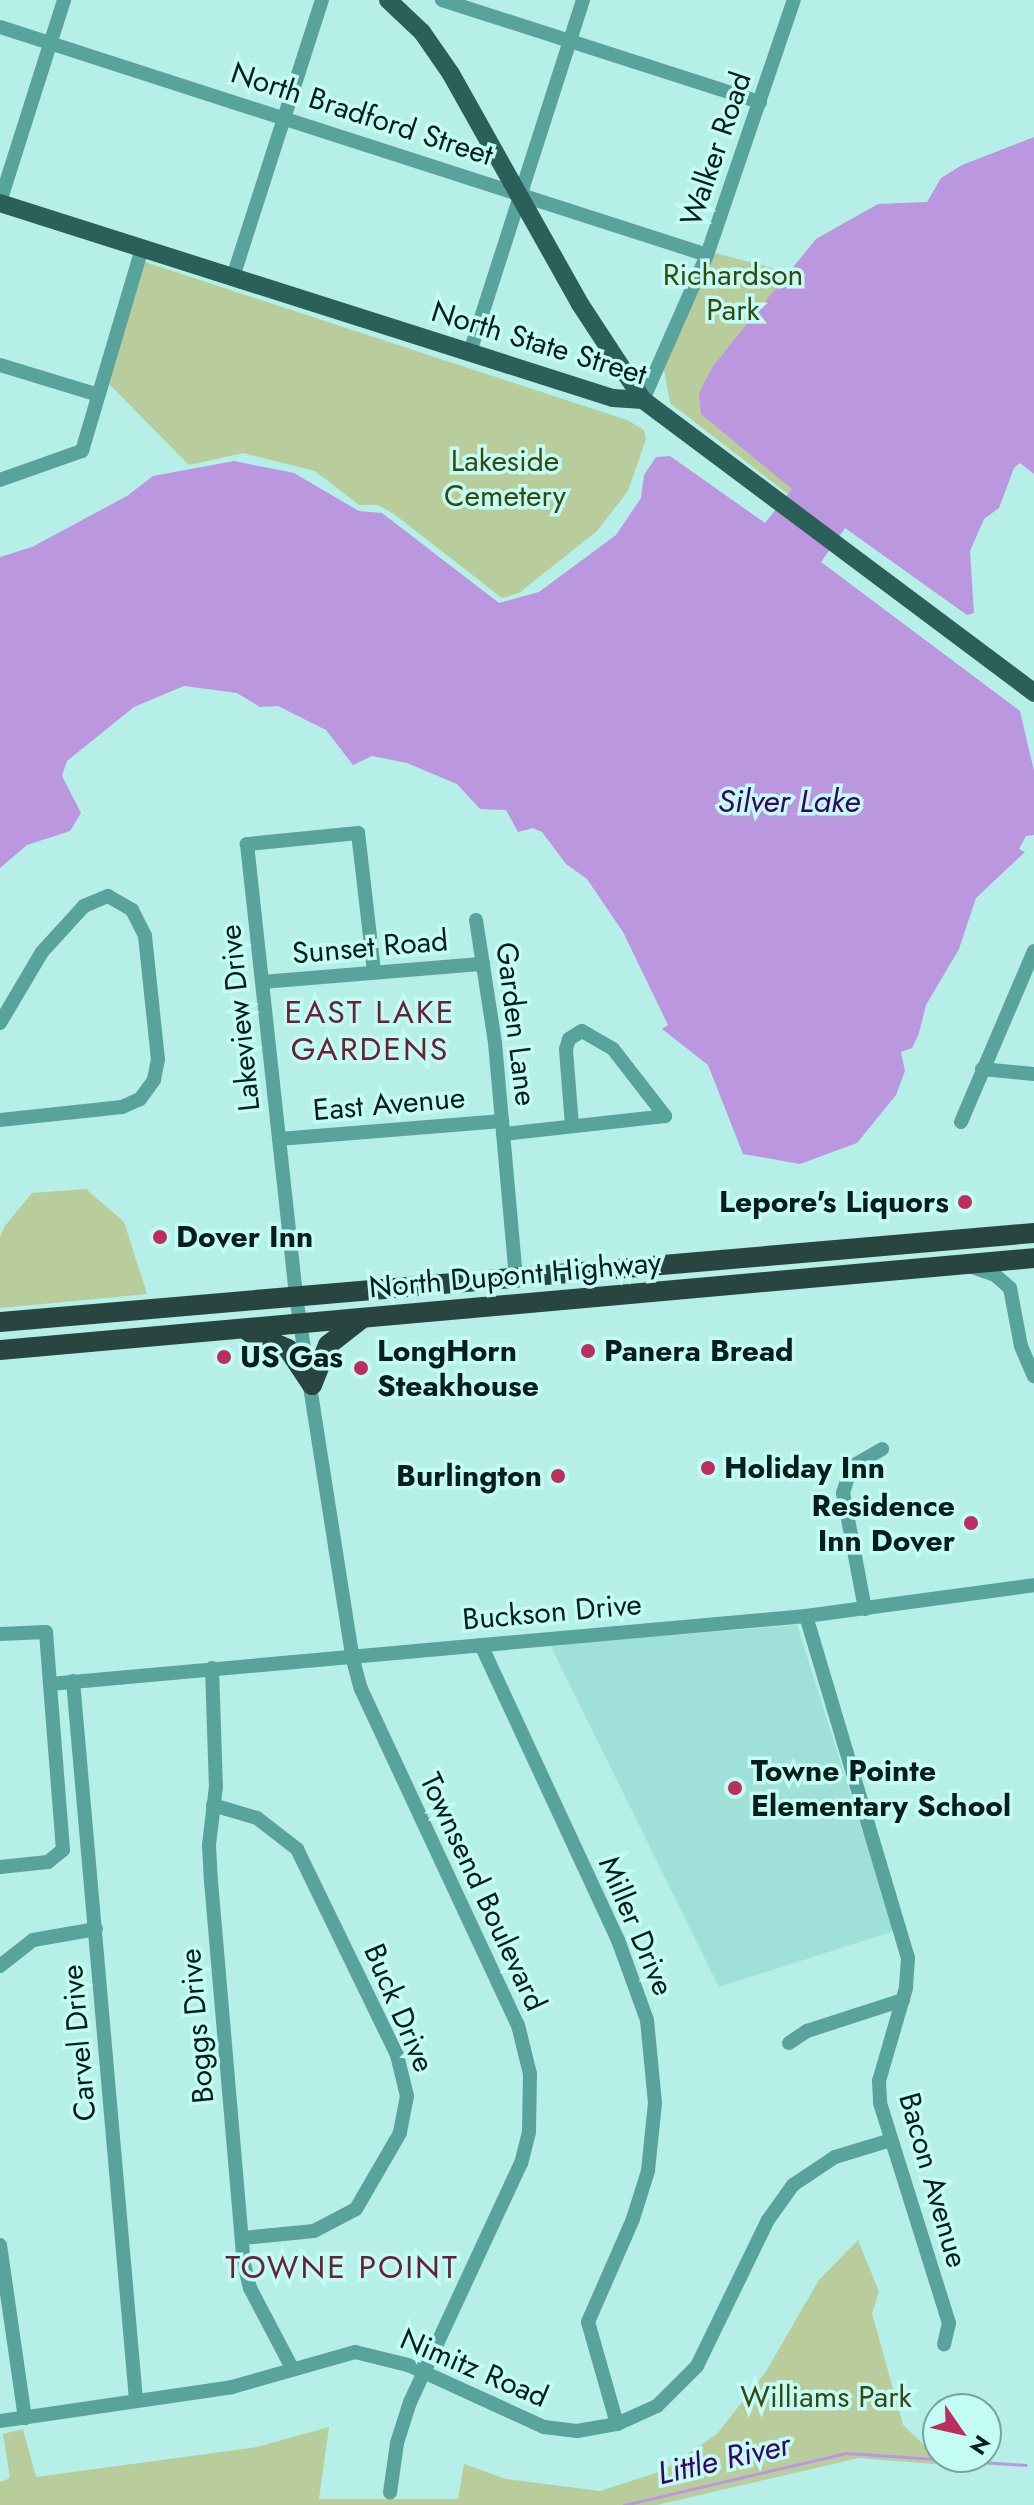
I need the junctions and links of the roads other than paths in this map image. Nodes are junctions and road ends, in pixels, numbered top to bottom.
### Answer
1 (64, 0) edge
2 (322, 0) edge
3 (388, 0) edge
4 (442, 0) edge
5 (583, 0) edge
6 (794, 0) edge
7 (0, 27) edge
8 (51, 42) junction
9 (570, 42) junction
10 (760, 102) junction
11 (284, 117) junction
12 (519, 192) junction
13 (0, 202) edge
14 (142, 248) junction
15 (707, 255) junction
16 (233, 277) junction
17 (470, 352) junction
18 (0, 365) edge
19 (99, 395) junction
20 (643, 400) junction
21 (0, 480) edge
22 (1034, 693) edge
23 (476, 920) dead end
24 (1034, 951) edge
25 (483, 964) junction
26 (374, 971) junction
27 (262, 982) junction
28 (0, 1023) edge
29 (982, 1069) junction
30 (1034, 1074) edge
31 (0, 1120) edge
32 (961, 1122) dead end
33 (572, 1126) junction
34 (503, 1128) junction
35 (279, 1139) junction
36 (1034, 1233) edge
37 (961, 1239) junction
38 (1034, 1258) edge
39 (960, 1263) junction
40 (894, 1270) junction
41 (516, 1277) junction
42 (296, 1297) junction
43 (363, 1318) junction
44 (0, 1322) edge
45 (301, 1323) junction
46 (237, 1329) junction
47 (0, 1350) edge
48 (1034, 1376) edge
49 (312, 1385) junction
50 (882, 1449) dead end
51 (1034, 1585) edge
52 (865, 1609) junction
53 (806, 1616) junction
54 (0, 1634) edge
55 (481, 1645) junction
56 (352, 1656) junction
57 (212, 1668) junction
58 (73, 1681) junction
59 (50, 1684) junction
60 (213, 1805) junction
61 (61, 1806) junction
62 (83, 1808) junction
63 (0, 1867) edge
64 (96, 1929) junction
65 (0, 1966) edge
66 (903, 2000) junction
67 (789, 2043) dead end
68 (891, 2140) junction
69 (242, 2238) junction
70 (0, 2245) edge
71 (944, 2344) dead end
72 (292, 2368) junction
73 (424, 2371) junction
74 (136, 2400) junction
75 (25, 2418) junction
76 (0, 2421) edge
77 (617, 2424) junction
78 (390, 2493) dead end

1 - 8 street
2 - 11 street
3 - 12 main road
4 - 9 street
5 - 9 street
6 - 10 street, Walker Road
7 - 8 street, North Bradford Street
8 - 11 street, North Bradford Street
8 - 13 street
9 - 10 street
9 - 12 street
10 - 15 street, Walker Road
11 - 12 street, North Bradford Street
11 - 16 street
12 - 15 street, North Bradford Street
12 - 17 street
12 - 20 main road
13 - 14 main road, North State Street
14 - 16 main road, North State Street
14 - 19 street
15 - 20 street, Walker Road
16 - 17 main road, North State Street
17 - 20 main road, North State Street
18 - 19 street
19 - 21 street
20 - 22 main road, North State Street
23 - 25 street, Garden Lane
24 - 29 street
25 - 26 street, Sunset Road
25 - 34 street, Garden Lane
26 - 27 street, Sunset Road
26 - 27 street, Lakeview Drive
27 - 35 street, Lakeview Drive
28 - 31 street
29 - 30 street
29 - 32 street
33 - 33 street, East Avenue
33 - 34 street, East Avenue
34 - 35 street, East Avenue
34 - 41 street, Garden Lane
35 - 42 street, Lakeview Drive
36 - 37 highway, North Dupont Highway
37 - 40 highway
37 - 41 highway, North Dupont Highway
38 - 39 highway, North Dupont Highway
39 - 40 highway, North Dupont Highway
39 - 48 street
40 - 43 highway, North Dupont Highway
41 - 42 highway, North Dupont Highway
42 - 44 highway, North Dupont Highway
42 - 45 street, Townsend Boulevard
43 - 45 highway, North Dupont Highway
43 - 49 highway
45 - 46 highway, North Dupont Highway
45 - 49 street, Townsend Boulevard
46 - 47 highway, North Dupont Highway
46 - 49 highway
49 - 56 street, Townsend Boulevard
50 - 52 street
51 - 52 street, Buckson Drive
52 - 53 street, Buckson Drive
53 - 55 street, Buckson Drive
53 - 66 street, Bacon Avenue
54 - 59 street
55 - 56 street, Buckson Drive
55 - 77 street, Miller Drive
56 - 57 street, Buckson Drive
56 - 73 street, Townsend Boulevard
57 - 58 street, Buckson Drive
57 - 60 street, Boggs Drive
58 - 59 street, Buckson Drive
58 - 62 street, Carvel Drive
59 - 61 street
60 - 69 street, Boggs Drive
60 - 69 street, Buck Drive
61 - 62 street
61 - 63 street
62 - 64 street, Carvel Drive
64 - 65 street
64 - 74 street, Carvel Drive
66 - 67 street
66 - 68 street, Bacon Avenue
68 - 71 street, Bacon Avenue
68 - 77 street, Nimitz Road
69 - 72 street, Boggs Drive
70 - 75 street
72 - 73 street, Nimitz Road
72 - 74 street, Nimitz Road
73 - 77 street, Nimitz Road
73 - 78 street, Townsend Boulevard
74 - 75 street, Nimitz Road
75 - 76 street, Nimitz Road

